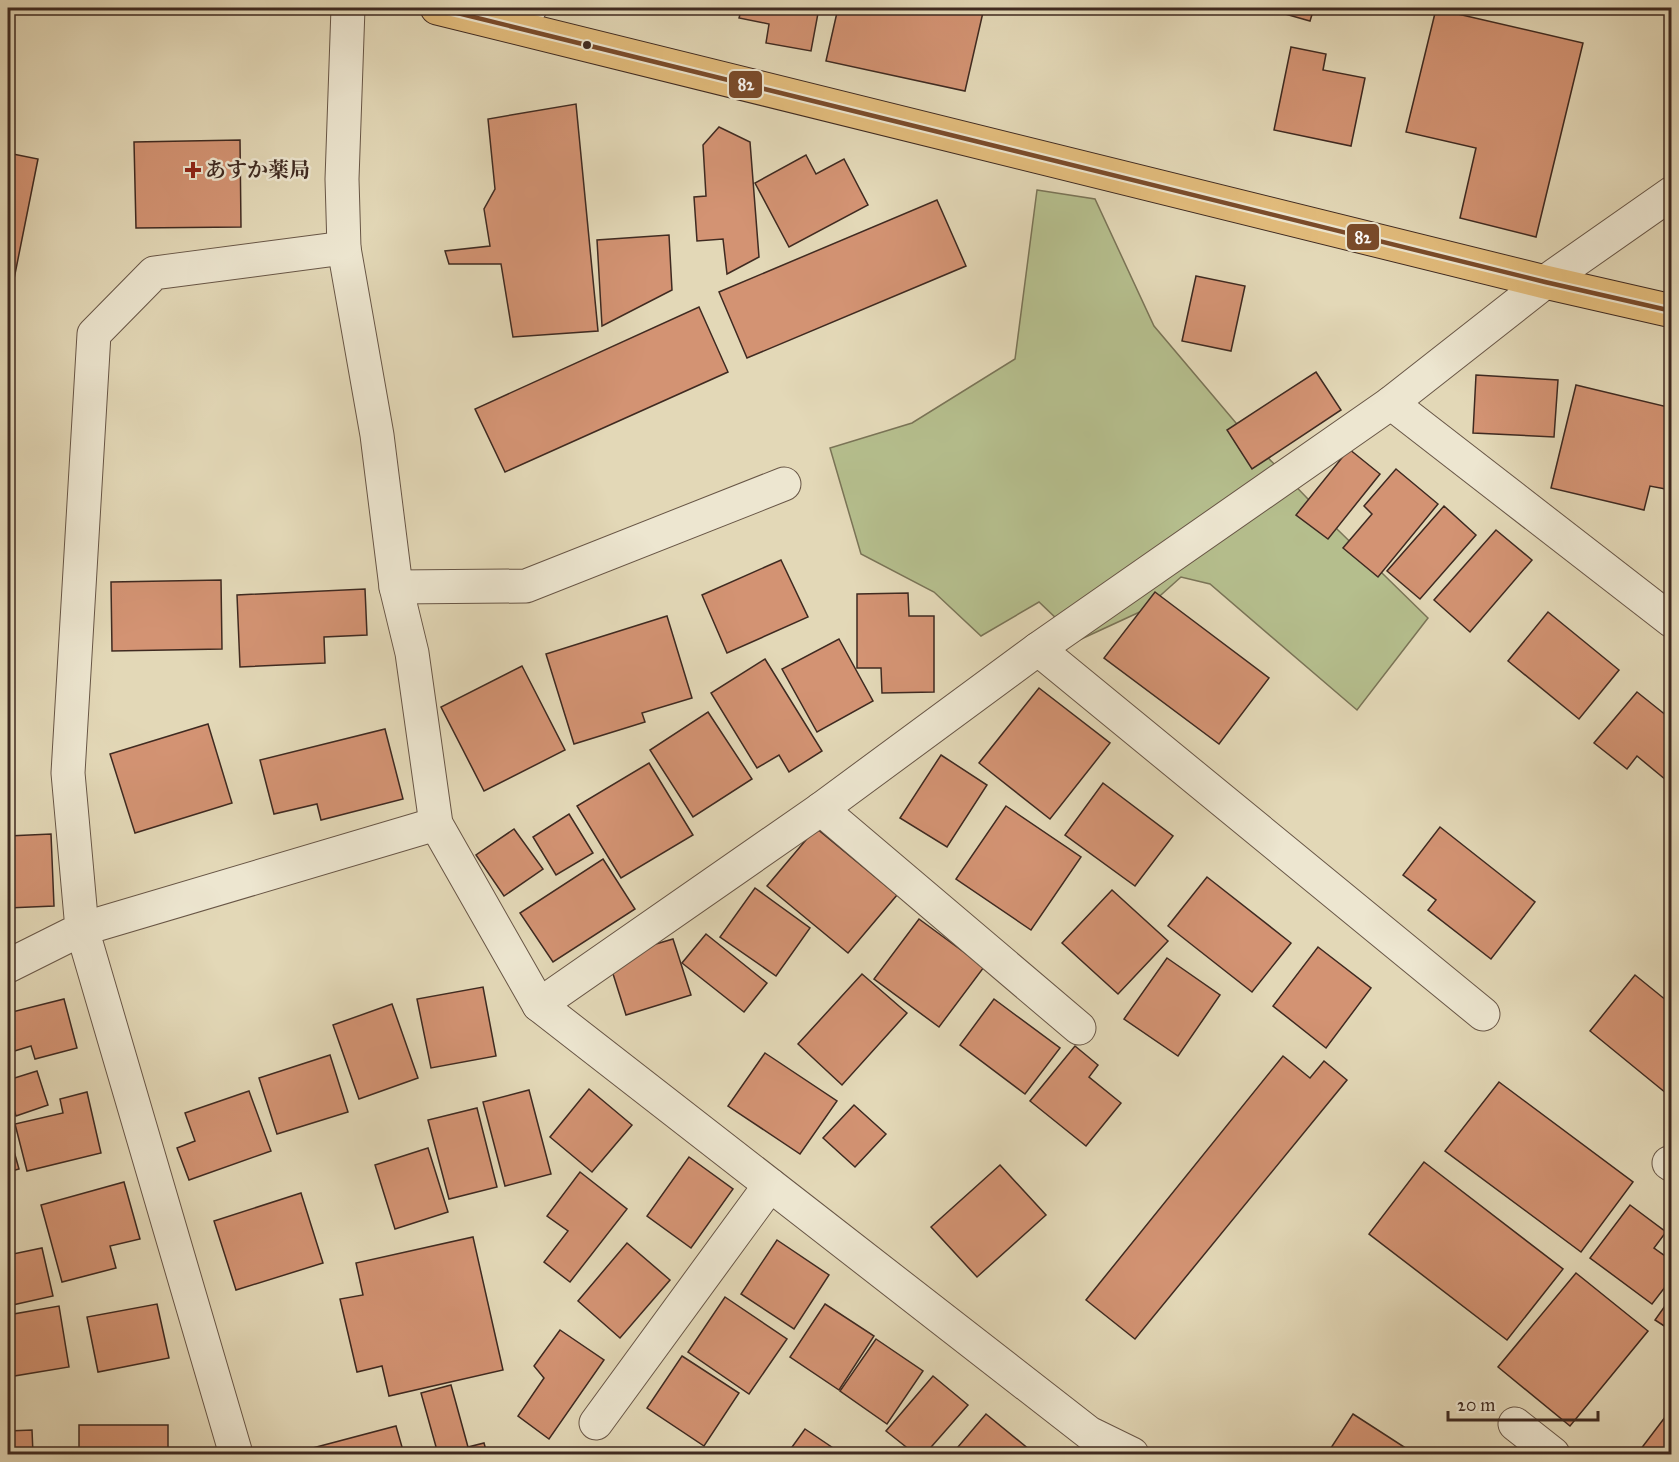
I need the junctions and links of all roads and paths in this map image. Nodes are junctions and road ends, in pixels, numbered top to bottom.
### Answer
1 (348, 8) edge
2 (437, 8) edge
3 (530, 8) edge
4 (501, 24) junction
5 (1671, 194) edge
6 (344, 248) junction
7 (1545, 282) junction
8 (1671, 311) edge
9 (1391, 403) junction
10 (784, 484) dead end
11 (396, 587) junction
12 (1671, 621) edge
13 (1038, 649) junction
14 (821, 809) junction
15 (436, 824) junction
16 (82, 929) junction
17 (8, 966) edge
18 (539, 1005) junction
19 (1484, 1014) dead end
20 (1079, 1028) dead end
21 (770, 1185) junction
22 (596, 1423) dead end
23 (1515, 1424) dead end
24 (1080, 1444) edge
25 (236, 1455) edge
26 (1132, 1455) edge
27 (1553, 1455) edge

1 - 6 street
2 - 4 main road
3 - 4 street
4 - 7 main road
5 - 7 street
6 - 11 street
6 - 16 street
7 - 8 main road
7 - 9 street
9 - 12 street
9 - 13 street
10 - 11 street
11 - 15 street
13 - 14 street
13 - 19 street
14 - 18 street
14 - 20 street
15 - 16 street
15 - 18 street
16 - 17 street
16 - 25 street
18 - 21 street
21 - 22 street
21 - 24 street
23 - 27 street
24 - 26 street

